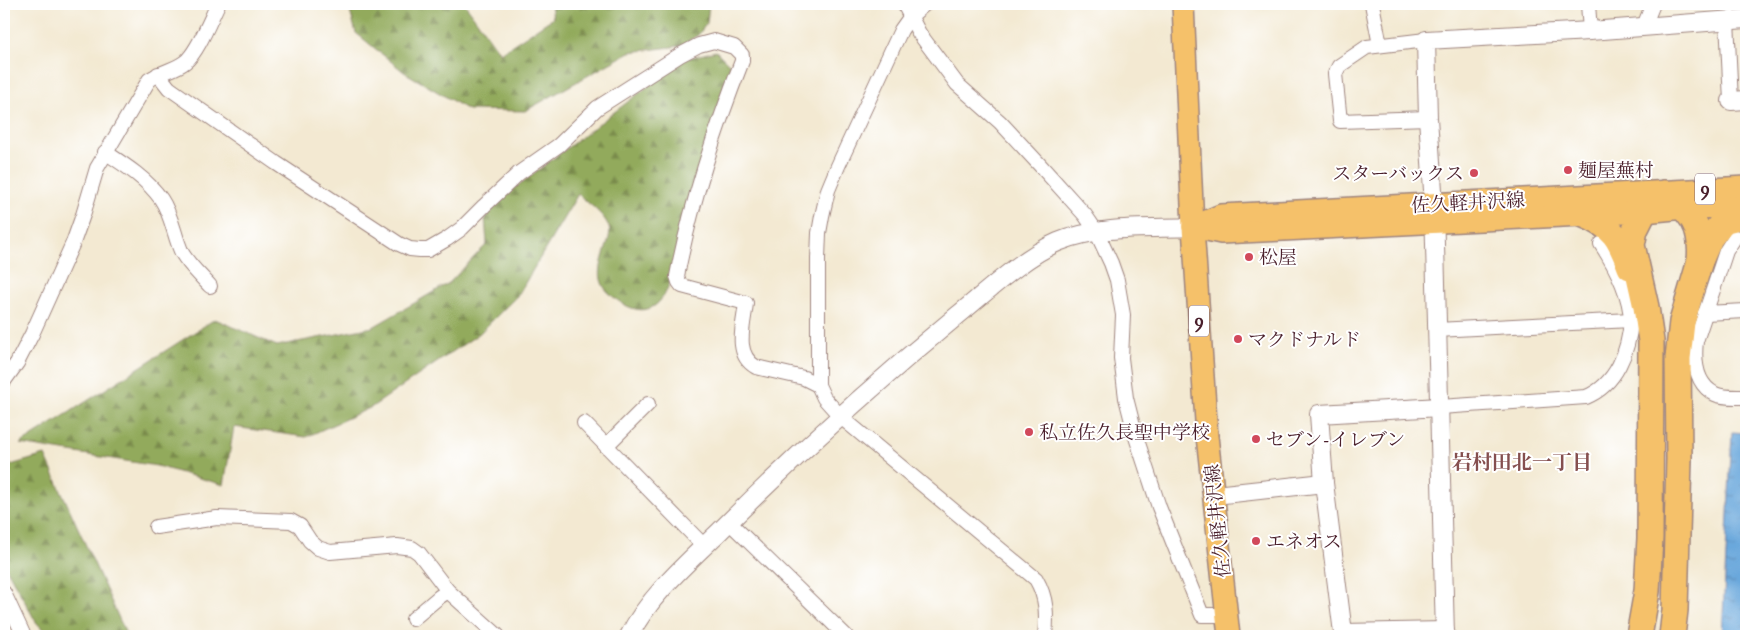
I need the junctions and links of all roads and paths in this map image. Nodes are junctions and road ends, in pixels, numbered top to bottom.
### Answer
1 (218, 4) edge
2 (904, 4) edge
3 (925, 4) edge
4 (1183, 4) edge
5 (1372, 4) edge
6 (1588, 4) edge
7 (1653, 4) edge
8 (911, 16) junction
9 (1746, 19) edge
10 (1727, 20) junction
11 (1644, 26) junction
12 (1590, 31) junction
13 (1426, 40) junction
14 (1380, 45) junction
15 (158, 74) junction
16 (1739, 100) edge
17 (1428, 118) junction
18 (105, 152) junction
19 (1746, 187) edge
20 (1664, 192) junction
21 (1746, 207) edge
22 (1685, 208) junction
23 (1644, 212) junction
24 (1434, 214) junction
25 (1584, 215) junction
26 (1746, 215) edge
27 (1193, 227) junction
28 (1096, 231) junction
29 (1735, 237) dead end
30 (1602, 244) dead end
31 (1700, 261) junction
32 (210, 286) dead end
33 (1746, 311) edge
34 (1639, 313) junction
35 (1705, 313) junction
36 (1438, 330) junction
37 (4, 382) edge
38 (818, 384) junction
39 (1746, 397) edge
40 (648, 404) dead end
41 (1440, 407) junction
42 (841, 417) junction
43 (584, 423) dead end
44 (606, 446) junction
45 (1324, 483) junction
46 (1215, 495) junction
47 (729, 522) junction
48 (156, 527) dead end
49 (1650, 538) junction
50 (704, 546) junction
51 (448, 592) junction
52 (4, 593) edge
53 (1675, 610) junction
54 (1228, 614) junction
55 (413, 619) dead end
56 (1445, 634) edge
57 (24, 636) edge
58 (498, 636) edge
59 (629, 636) edge
60 (846, 636) edge
61 (1045, 636) edge
62 (1230, 636) edge
63 (1639, 636) edge
64 (1656, 636) edge
65 (1672, 636) edge
66 (1678, 636) edge

1 - 15 street
2 - 8 street
3 - 8 street
4 - 27 main road, 佐久軽井沢線 / 9
5 - 14 street
6 - 12 street
7 - 11 street
8 - 28 street
8 - 38 street
9 - 10 street
10 - 11 street
10 - 16 street
11 - 12 street
12 - 13 street
13 - 14 street
13 - 17 street
14 - 17 street
15 - 18 street
15 - 38 street
17 - 24 street
18 - 32 street
18 - 37 street
19 - 20 main road, 佐久軽井沢線 / 9
20 - 22 highway
20 - 23 highway
20 - 24 main road, 佐久軽井沢線 / 9
21 - 22 main road, 佐久軽井沢線 / 9
22 - 23 main road, 佐久軽井沢線 / 9
22 - 31 highway
23 - 25 main road, 佐久軽井沢線 / 9
23 - 34 highway
24 - 25 main road, 佐久軽井沢線 / 9
24 - 27 main road, 佐久軽井沢線 / 9
24 - 36 street
25 - 34 highway
26 - 31 highway
27 - 28 street
27 - 46 main road, 佐久軽井沢線 / 9
28 - 42 street
28 - 54 street
29 - 35 street
30 - 34 street
31 - 53 highway
33 - 35 street
34 - 36 street
34 - 41 street
34 - 49 highway
35 - 39 street
36 - 41 street
38 - 42 street
40 - 44 street
41 - 45 street
41 - 56 street
42 - 47 street
42 - 61 street
43 - 44 street
44 - 50 street
45 - 46 street
45 - 56 street
46 - 54 main road, 佐久軽井沢線 / 9
47 - 50 street
47 - 60 street
48 - 51 street
49 - 63 highway
49 - 64 highway
50 - 59 street
51 - 55 street
51 - 58 street
52 - 57 street
53 - 65 highway
53 - 66 highway
54 - 62 main road, 佐久軽井沢線 / 9

